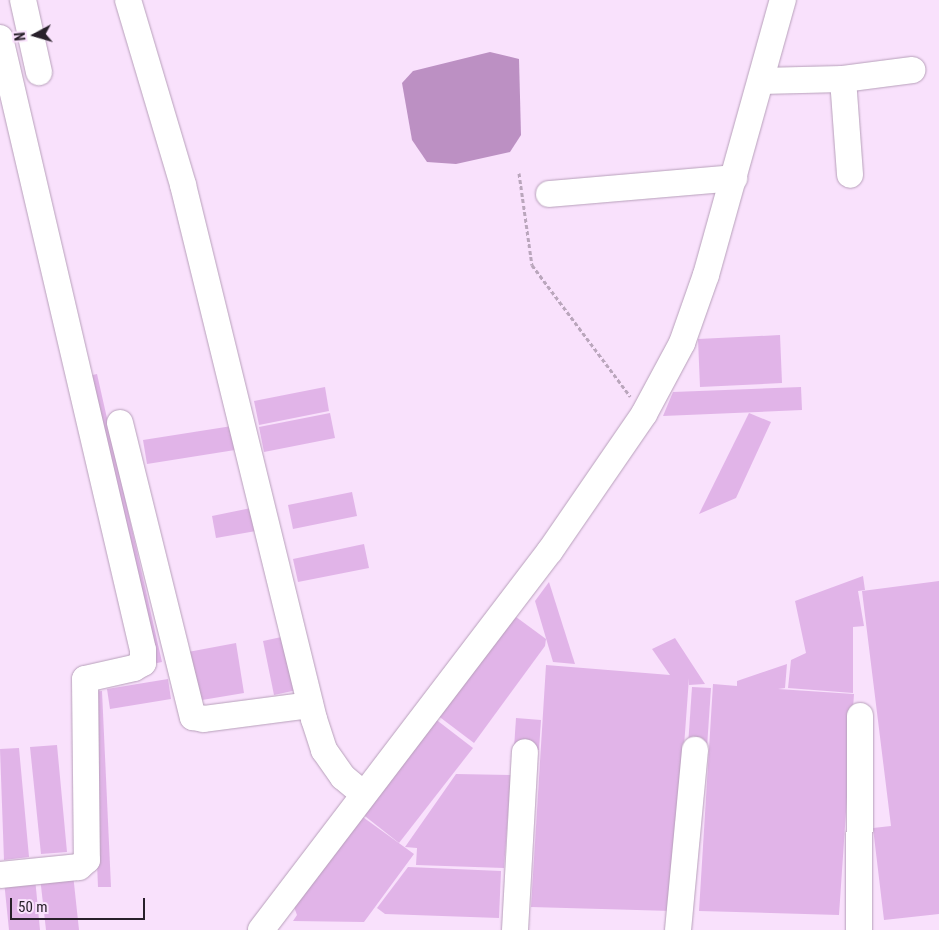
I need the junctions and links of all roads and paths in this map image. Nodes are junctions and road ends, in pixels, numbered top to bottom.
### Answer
1 (22, 0) edge
2 (128, 0) edge
3 (783, 0) edge
4 (0, 38) edge
5 (912, 70) dead end
6 (39, 72) dead end
7 (843, 79) junction
8 (761, 81) junction
9 (519, 173) dead end
10 (850, 175) dead end
11 (734, 178) junction
12 (549, 194) dead end
13 (644, 414) junction
14 (120, 423) dead end
15 (310, 705) junction
16 (860, 716) dead end
17 (695, 750) dead end
18 (525, 752) dead end
19 (362, 793) junction
20 (0, 875) edge
21 (261, 930) edge
22 (515, 930) edge
23 (678, 930) edge
24 (859, 930) edge

1 - 6 street
2 - 15 street
3 - 8 street
4 - 20 street
5 - 7 street
7 - 8 street
7 - 10 street
8 - 11 street
9 - 13 path
11 - 12 street
11 - 13 street
13 - 19 street
14 - 15 street
15 - 19 street
16 - 24 street
17 - 23 street
18 - 22 street
19 - 21 street

